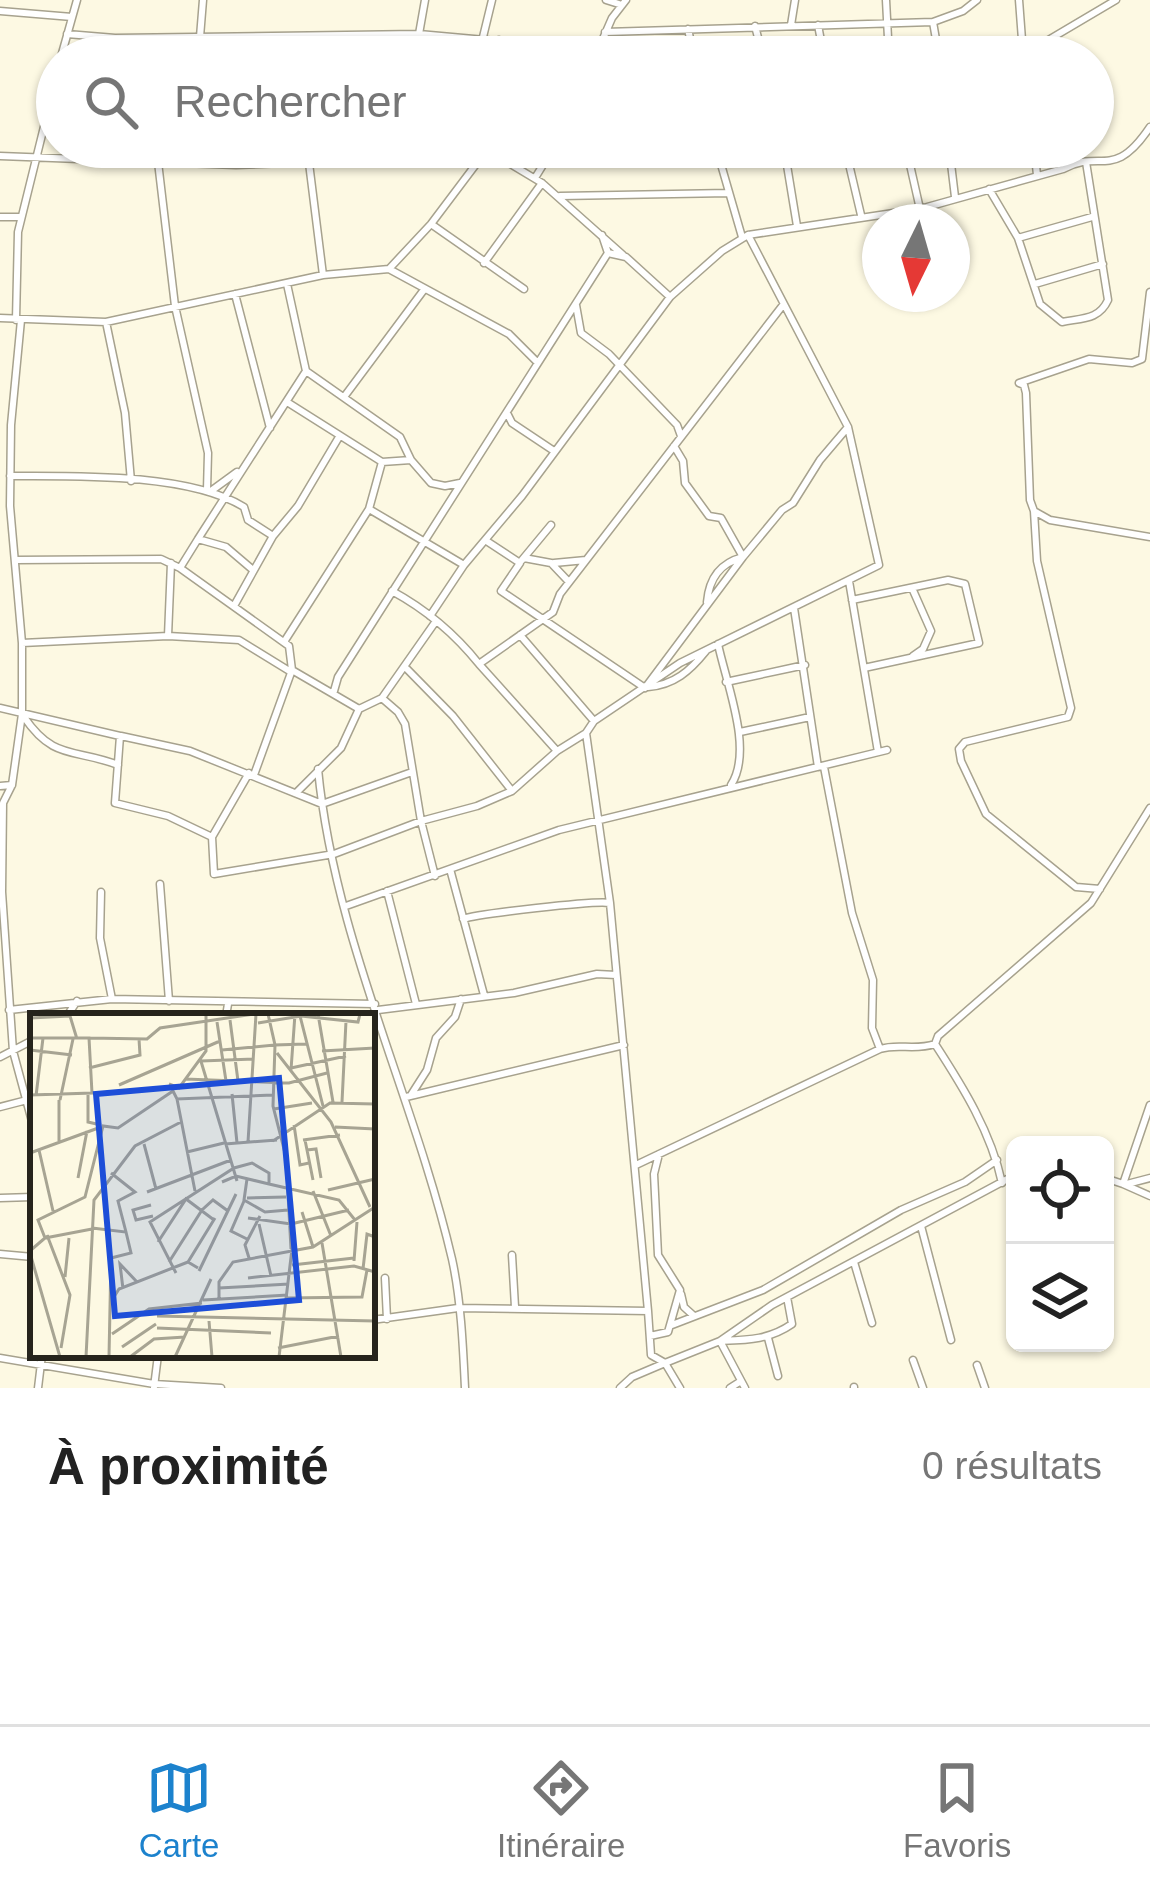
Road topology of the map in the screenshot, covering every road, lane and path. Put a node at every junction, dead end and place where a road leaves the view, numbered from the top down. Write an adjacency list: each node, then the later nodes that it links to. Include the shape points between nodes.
1 (77, 0): 13 (street)
2 (203, 0): 24 (street)
3 (425, 0): 22 (street)
4 (492, 0): 27 (street)
5 (606, 0): 11 (street)
6 (796, 0): 15 (street)
7 (886, 0): 17 (street)
8 (977, 0): 14 (street)
9 (1019, 0): 34 (street)
10 (1116, 0): 35 (street)
11 (624, 2): 20 (street)
12 (0, 11): 13 (street)
13 (72, 17): 21 (street)
14 (933, 22): 17 (street); 33 (street)
15 (791, 25): 16 (street); 18 (street)
16 (818, 25): 17 (street); 31 (street)
17 (885, 25): 32 (street)
18 (755, 26): 19 (street); 30 (street)
19 (688, 29): 20 (street); 29 (street)
20 (605, 32): 28 (street)
21 (68, 34): 23 (street)
22 (419, 34): 25 (street); 26 (street)
23 (96, 36)
24 (200, 36)
25 (307, 36)
26 (444, 36)
27 (483, 36)
28 (603, 36)
29 (690, 36)
30 (758, 36)
31 (820, 36)
32 (886, 36)
33 (935, 36)
34 (1022, 36)
35 (1056, 36)
36 (1150, 128): 40 (street)
37 (0, 156): 38 (street)
38 (36, 158)
39 (36, 162): 63 (street)
40 (1114, 162)
41 (159, 168): 86 (street)
42 (307, 168): 76 (street)
43 (474, 168): 66 (street)
44 (520, 168): 55 (street)
45 (544, 168): 55 (street)
46 (722, 168): 57 (street)
47 (787, 168): 67 (street)
48 (850, 168): 62 (street)
49 (911, 168): 60 (street)
50 (951, 168): 59 (street)
51 (1036, 168): 54 (street)
52 (1057, 168): 54 (street)
53 (1086, 168): 64 (street)
54 (1037, 175): 56 (street)
55 (539, 180): 58 (street); 73 (street)
56 (989, 189): 59 (street); 70 (street)
57 (729, 193): 58 (street); 69 (street)
58 (556, 196): 68 (street)
59 (955, 199): 61 (street)
60 (919, 204)
61 (938, 204)
62 (861, 215): 67 (street)
63 (22, 217): 65 (street); 88 (street)
64 (1092, 217): 70 (street); 74 (street)
65 (0, 218)
66 (431, 224): 73 (street); 75 (street)
67 (797, 226): 69 (street)
68 (602, 235): 71 (street); 72 (street)
69 (745, 236): 83 (street); 85 (street)
70 (1018, 238): 78 (street)
71 (608, 253): 72 (street); 84 (street)
72 (626, 257): 83 (street)
73 (484, 263): 79 (street)
74 (1103, 264): 78 (street); 78 (street, via 1108,299 1094,316 1062,322 1040,304)
75 (389, 269): 76 (street); 80 (street)
76 (322, 275): 77 (street)
77 (287, 284): 82 (street); 93 (street)
78 (1035, 284)
79 (524, 290)
80 (423, 291): 91 (street, via 509,334); 94 (street)
81 (1150, 292): 90 (street)
82 (235, 294): 86 (street); 100 (street)
83 (670, 296): 92 (street)
84 (576, 302): 91 (street); 92 (street, via 581,333)
85 (783, 304): 99 (street); 102 (street)
86 (175, 306): 89 (street); 112 (street, via 201,412)
87 (0, 318): 88 (street)
88 (18, 320): 89 (street); 109 (street)
89 (106, 322): 110 (street)
90 (1146, 361): 115 (street, via 1089,359 1018,383 1026,393)
91 (537, 362): 96 (street)
92 (617, 364): 102 (street); 104 (street)
93 (306, 371): 94 (street); 95 (street)
94 (344, 397): 105 (street, via 400,437)
95 (287, 402): 100 (street); 101 (street)
96 (506, 411): 97 (street); 98 (street)
97 (499, 423): 98 (street); 111 (street)
98 (512, 423): 104 (street)
99 (848, 427): 122 (street); 131 (street, via 879,565)
100 (270, 428): 107 (street)
101 (340, 436): 106 (street); 117 (street)
102 (681, 436): 103 (street)
103 (674, 446): 122 (street, via 685,483 710,516 721,518); 125 (street)
104 (554, 452): 121 (street)
105 (411, 460): 106 (street); 111 (street, via 431,483)
106 (382, 462): 114 (street)
107 (245, 464): 112 (street); 113 (street)
108 (0, 472): 109 (street)
109 (10, 474): 110 (street); 123 (street)
110 (131, 481): 112 (street)
111 (462, 482): 120 (street)
112 (209, 490): 113 (street)
113 (224, 495): 117 (street); 119 (street)
114 (369, 509): 120 (street); 142 (street)
115 (1034, 511): 118 (street); 187 (street, via 1037,561 1071,708 1068,717 959,749 986,814 1076,887)
116 (550, 525): 124 (street)
117 (273, 536): 130 (street)
118 (1150, 537)
119 (198, 539): 129 (street); 130 (street, via 226,547)
120 (425, 541): 128 (street); 134 (street)
121 (484, 541): 124 (street); 128 (street)
122 (743, 557): 145 (street, via 712,578 706,605)
123 (16, 560): 126 (street); 143 (street)
124 (522, 560): 127 (street); 138 (street, via 501,591)
125 (586, 560): 127 (street); 132 (street)
126 (171, 563): 129 (street); 141 (street)
127 (551, 563): 132 (street)
128 (464, 565): 139 (street)
129 (180, 568): 136 (street)
130 (253, 570): 136 (street)
131 (849, 581): 135 (street); 137 (street)
132 (569, 582): 138 (street)
133 (912, 588): 135 (street); 147 (street, via 931,631); 147 (street, via 965,584 979,643)
134 (392, 591): 139 (street); 156 (street)
135 (852, 600): 152 (street)
136 (234, 606): 142 (street)
137 (794, 608): 144 (street); 150 (street)
138 (543, 618): 140 (street); 155 (street)
139 (433, 619): 149 (street); 151 (street)
140 (520, 635): 149 (street); 162 (street)
141 (168, 636): 143 (street); 153 (street, via 238,640)
142 (284, 642): 153 (street)
143 (22, 643): 160 (street)
144 (718, 644): 146 (street); 154 (street)
145 (673, 648): 148 (street); 155 (street)
146 (707, 650): 148 (street); 155 (street, via 690,672)
147 (909, 659): 152 (street)
148 (680, 663): 155 (street)
149 (479, 664): 166 (street)
150 (805, 665): 154 (street); 161 (street)
151 (405, 668): 157 (street); 175 (street)
152 (864, 668): 168 (street, via 882,751)
153 (291, 671): 156 (street); 171 (street)
154 (726, 682): 163 (street)
155 (645, 688): 162 (street)
156 (334, 691): 159 (street)
157 (382, 698): 159 (street); 170 (street, via 405,724)
158 (0, 708): 160 (street)
159 (359, 709): 169 (street, via 341,748)
160 (22, 714): 165 (street); 167 (street, via 52,749); 172 (street)
161 (810, 717): 163 (street); 168 (street)
162 (594, 721): 164 (street)
163 (740, 732): 173 (street, via 741,762)
164 (586, 733): 166 (street); 181 (street)
165 (120, 736): 167 (street); 171 (street)
166 (557, 751): 175 (street)
167 (118, 765): 182 (street, via 115,803)
168 (821, 766): 173 (street); 212 (street, via 873,980)
169 (319, 769): 176 (street); 178 (street)
170 (412, 772): 178 (street); 180 (street)
171 (252, 774): 176 (street); 182 (street)
172 (12, 785): 174 (street); 177 (street)
173 (730, 788): 181 (street)
174 (0, 789): 177 (street)
175 (512, 791): 180 (street)
176 (296, 793): 178 (street)
177 (3, 803): 189 (street)
178 (322, 804): 183 (street)
179 (1150, 808): 187 (street)
180 (421, 821): 183 (street); 185 (street)
181 (600, 821): 184 (street); 191 (street)
182 (212, 837): 183 (street, via 214,874)
183 (334, 854): 192 (street)
184 (450, 869): 185 (street); 193 (street)
185 (435, 876): 188 (street)
186 (160, 884): 200 (street)
187 (1100, 889): 210 (street)
188 (387, 890): 192 (street); 203 (street)
189 (1, 892): 194 (street)
190 (101, 892): 197 (street)
191 (610, 903): 193 (street); 195 (street)
192 (346, 906): 204 (street)
193 (463, 919): 196 (street)
194 (2, 947): 205 (street)
195 (616, 975): 196 (street); 211 (street)
196 (484, 995): 198 (street)
197 (112, 1000): 199 (street); 200 (street)
198 (461, 1000): 203 (street); 215 (street)
199 (76, 1001): 205 (street); 206 (street)
200 (169, 1001): 201 (street)
201 (228, 1004): 202 (street); 207 (street)
202 (300, 1004): 204 (street); 208 (street)
203 (416, 1004): 204 (street)
204 (376, 1007): 215 (street)
205 (8, 1010): 213 (street)
206 (70, 1013)
207 (226, 1013)
208 (300, 1013)
209 (30, 1042): 213 (street)
210 (935, 1043): 212 (street); 221 (street)
211 (624, 1045): 215 (street); 222 (street)
212 (880, 1049): 220 (street)
213 (13, 1051): 214 (street); 216 (street)
214 (0, 1057)
215 (408, 1096): 240 (street)
216 (27, 1100): 218 (street); 219 (street)
217 (1150, 1105): 227 (street)
218 (0, 1107)
219 (30, 1112)
220 (662, 1151): 222 (street); 237 (street, via 654,1174 658,1255)
221 (997, 1160): 226 (street); 242 (street, via 764,1290)
222 (636, 1165): 241 (street)
223 (1150, 1178): 227 (street)
224 (1006, 1181): 226 (street)
225 (1114, 1181): 227 (street)
226 (1002, 1183): 231 (street)
227 (1124, 1184): 228 (street)
228 (1150, 1196)
229 (30, 1197): 230 (street)
230 (0, 1198)
231 (921, 1226): 235 (street); 249 (street)
232 (0, 1254): 234 (street)
233 (512, 1255): 239 (street)
234 (30, 1257)
235 (854, 1262): 238 (street); 245 (street)
236 (385, 1278): 243 (street)
237 (680, 1291): 242 (street); 246 (street)
238 (787, 1297): 248 (street, via 792,1324); 250 (street)
239 (515, 1307): 240 (street); 241 (street)
240 (458, 1308): 243 (street); 262 (street)
241 (648, 1311): 247 (street)
242 (694, 1316): 246 (street)
243 (387, 1319): 244 (street)
244 (375, 1320)
245 (872, 1323)
246 (672, 1325): 247 (street)
247 (650, 1336): 254 (street, via 651,1354)
248 (768, 1338): 250 (street); 256 (street)
249 (951, 1340)
250 (720, 1341): 254 (street); 257 (street)
251 (0, 1358): 252 (street)
252 (41, 1359): 258 (street, via 50,1369); 260 (street)
253 (914, 1360): 265 (street)
254 (665, 1363): 259 (street); 263 (street)
255 (977, 1365): 266 (street)
256 (778, 1376)
257 (743, 1385): 264 (street)
258 (154, 1386): 261 (street)
259 (624, 1387)
260 (38, 1388)
261 (221, 1388)
262 (465, 1388)
263 (680, 1388)
264 (730, 1388)
265 (923, 1388)
266 (986, 1388)

